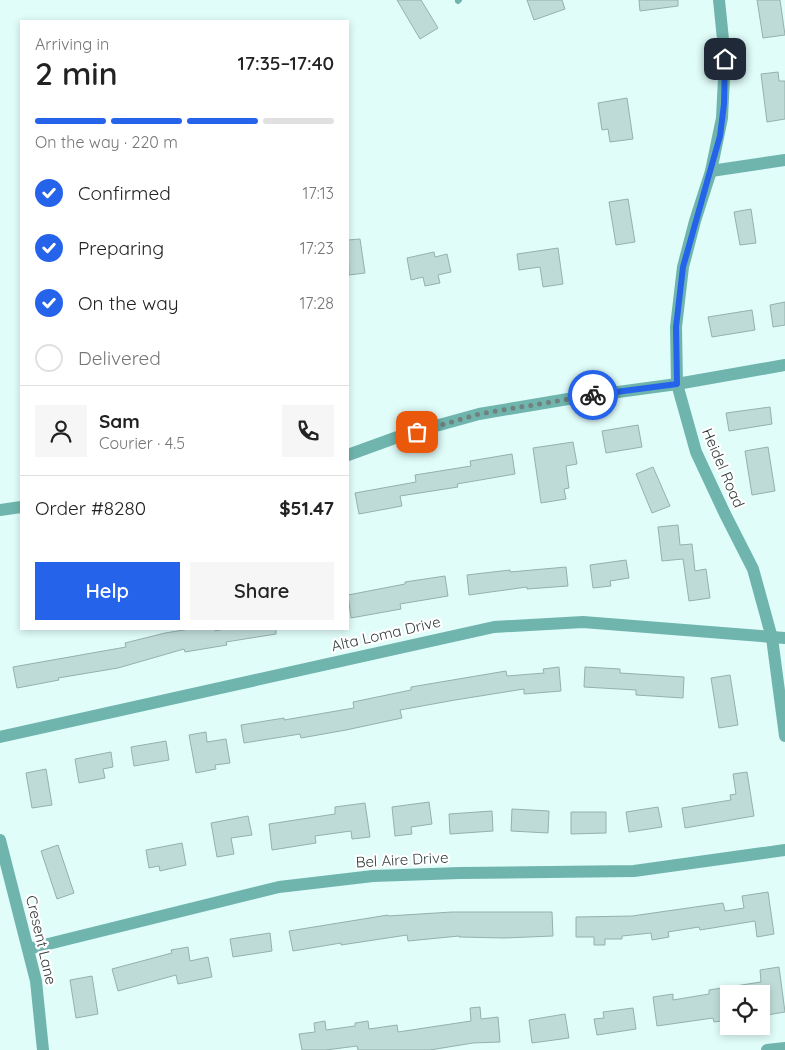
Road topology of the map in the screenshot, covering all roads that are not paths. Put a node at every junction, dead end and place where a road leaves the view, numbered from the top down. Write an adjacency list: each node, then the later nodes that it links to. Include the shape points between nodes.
1 (719, 0): 3 (street, Heidel Road, via 725,59 724,104)
2 (785, 160): 3 (street)
3 (711, 171): 5 (street, Heidel Road, via 683,267 676,327)
4 (785, 365): 5 (street)
5 (677, 384): 6 (street, via 479,414); 9 (street, Heidel Road, via 696,452 753,569)
6 (349, 455)
7 (20, 507): 8 (street)
8 (0, 510)
9 (779, 638): 10 (street, Alta Loma Drive, via 584,622 494,627); 11 (street, Heidel Road)
10 (0, 736)
11 (785, 736)
12 (0, 840): 14 (street, Cresent Lane)
13 (785, 850): 14 (street, Bel Aire Drive, via 634,870 373,876 279,887)
14 (28, 950): 16 (street, Cresent Lane, via 36,980)
15 (785, 1048): 17 (street)
16 (43, 1050)
17 (767, 1050)

